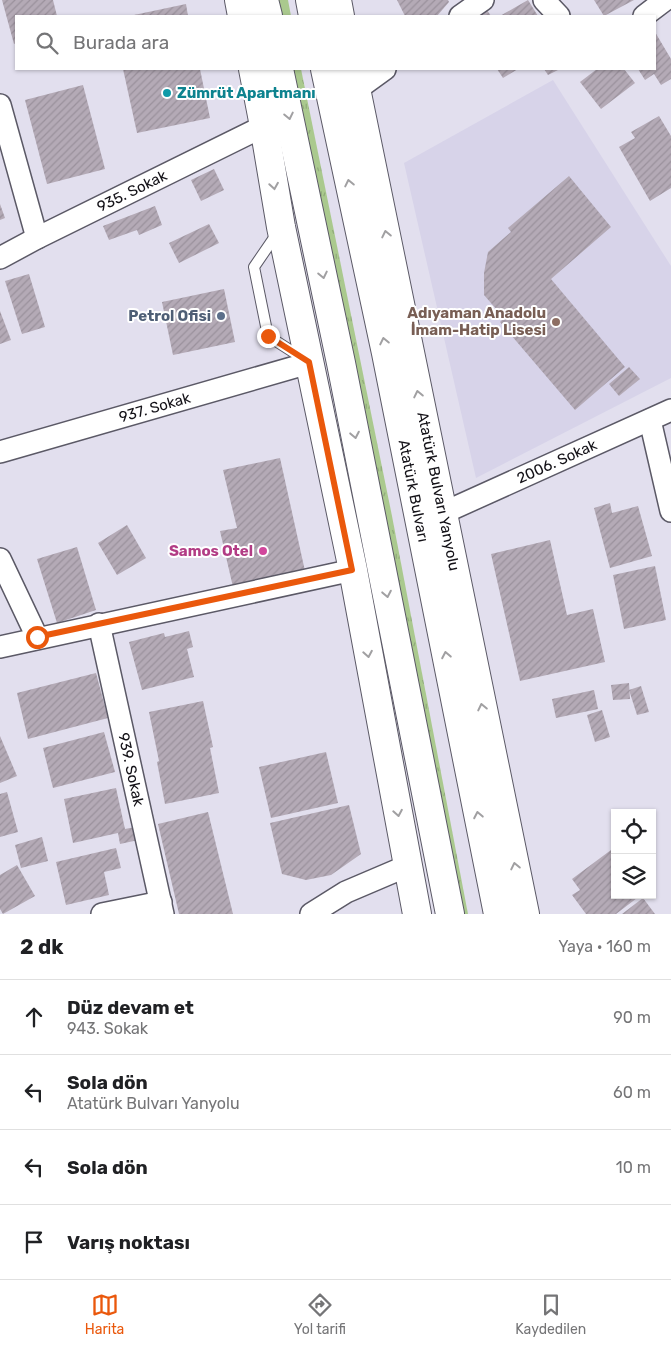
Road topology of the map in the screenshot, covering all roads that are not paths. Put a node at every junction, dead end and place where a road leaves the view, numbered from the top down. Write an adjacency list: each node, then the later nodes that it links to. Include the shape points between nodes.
1 (239, 0): 8 (main road)
2 (264, 0): 9 (main road)
3 (310, 0): 10 (main road)
4 (337, 0): 11 (main road)
5 (483, 0): 12 (street)
6 (544, 0): 13 (street)
7 (665, 0): 14 (street)
8 (242, 15)
9 (268, 15)
10 (313, 15)
11 (340, 15)
12 (461, 15)
13 (558, 15)
14 (645, 15)
15 (253, 70): 21 (main road)
16 (279, 70): 41 (main road, one-way to 41)
17 (325, 70): 42 (main road, Atatürk Bulvarı, one-way to 17, via 388,363)
18 (383, 70): 19 (street)
19 (354, 79): 30 (main road, Atatürk Bulvarı Yanyolu, one-way to 19)
20 (0, 105): 22 (street)
21 (264, 126): 22 (street, 935. Sokak); 24 (main road, one-way to 24)
22 (37, 238): 23 (street, 935. Sokak)
23 (0, 258)
24 (309, 362): 28 (street, 937. Sokak); 32 (main road)
25 (671, 410): 26 (street, 2006. Sokak)
26 (650, 420): 27 (street); 29 (street); 30 (street, 2006. Sokak)
27 (671, 444)
28 (0, 452)
29 (671, 511)
30 (443, 513): 43 (main road, Atatürk Bulvarı Yanyolu, one-way to 30)
31 (0, 559): 34 (street)
32 (352, 570): 33 (street); 36 (main road, one-way to 36)
33 (100, 624): 34 (street); 37 (street, 939. Sokak)
34 (37, 637): 35 (street)
35 (0, 647)
36 (407, 866): 39 (street, via 346,892); 40 (main road)
37 (162, 908): 38 (street)
38 (102, 914)
39 (311, 914)
40 (417, 914)
41 (450, 914)
42 (498, 914)
43 (525, 914)

